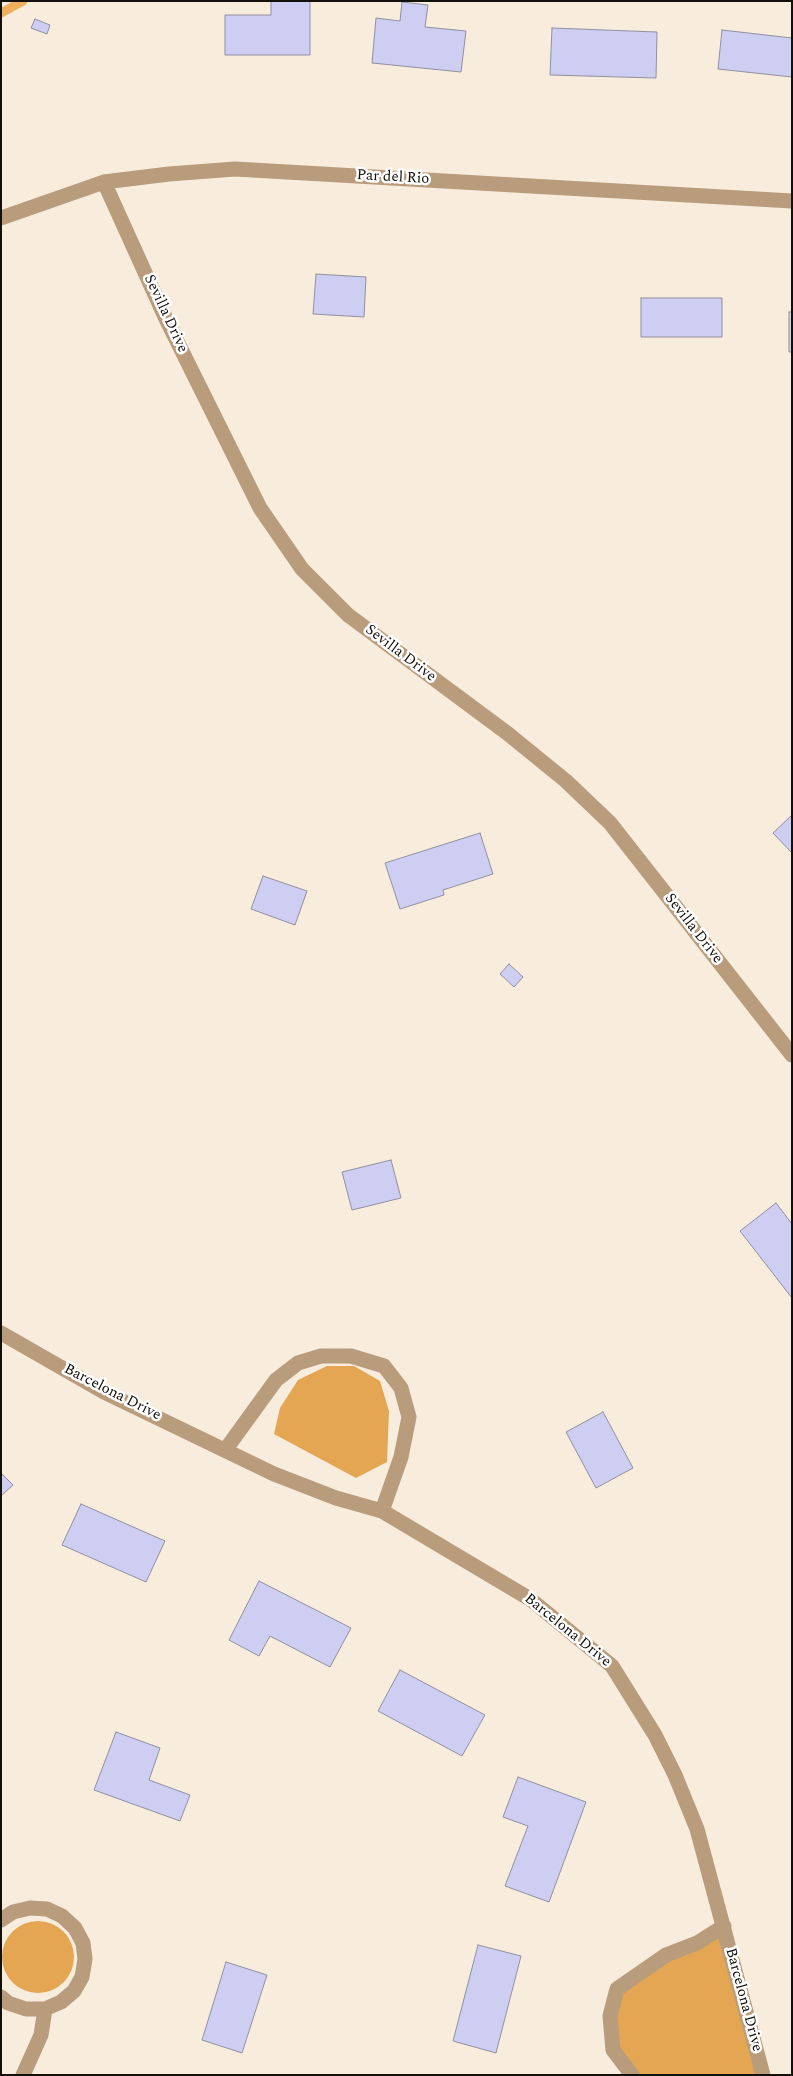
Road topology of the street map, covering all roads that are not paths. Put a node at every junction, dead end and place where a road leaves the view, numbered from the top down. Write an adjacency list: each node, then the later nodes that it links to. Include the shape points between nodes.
1 (104, 182): 2 (street, Par del Rio, via 235,169); 3 (street, Par del Rio); 4 (street, Sevilla Drive, via 166,319 260,508 302,569 348,615 507,733 566,781 610,823)
2 (792, 201)
3 (1, 218)
4 (792, 1055)
5 (1, 1333): 6 (street, Barcelona Drive, via 104,1392)
6 (226, 1449): 7 (street, Barcelona Drive, via 274,1474 336,1498); 7 (street, via 276,1380 298,1363 321,1356 351,1356 384,1366 401,1388 409,1417 401,1457)
7 (382, 1510): 9 (street, Barcelona Drive, via 530,1599 612,1666 675,1774 697,1829)
8 (1, 1920): 11 (street, via 13,1912 47,1909 62,1916 75,1928 83,1943 82,1976 74,1991)
9 (724, 1926): 13 (street, Barcelona Drive, via 697,1943 666,1955 617,1989 610,2016 613,2050); 14 (street, Barcelona Drive)
10 (1, 1997): 11 (street, via 26,2009)
11 (45, 2009): 12 (street, via 41,2036)
12 (23, 2075)
13 (632, 2075)
14 (762, 2075)

